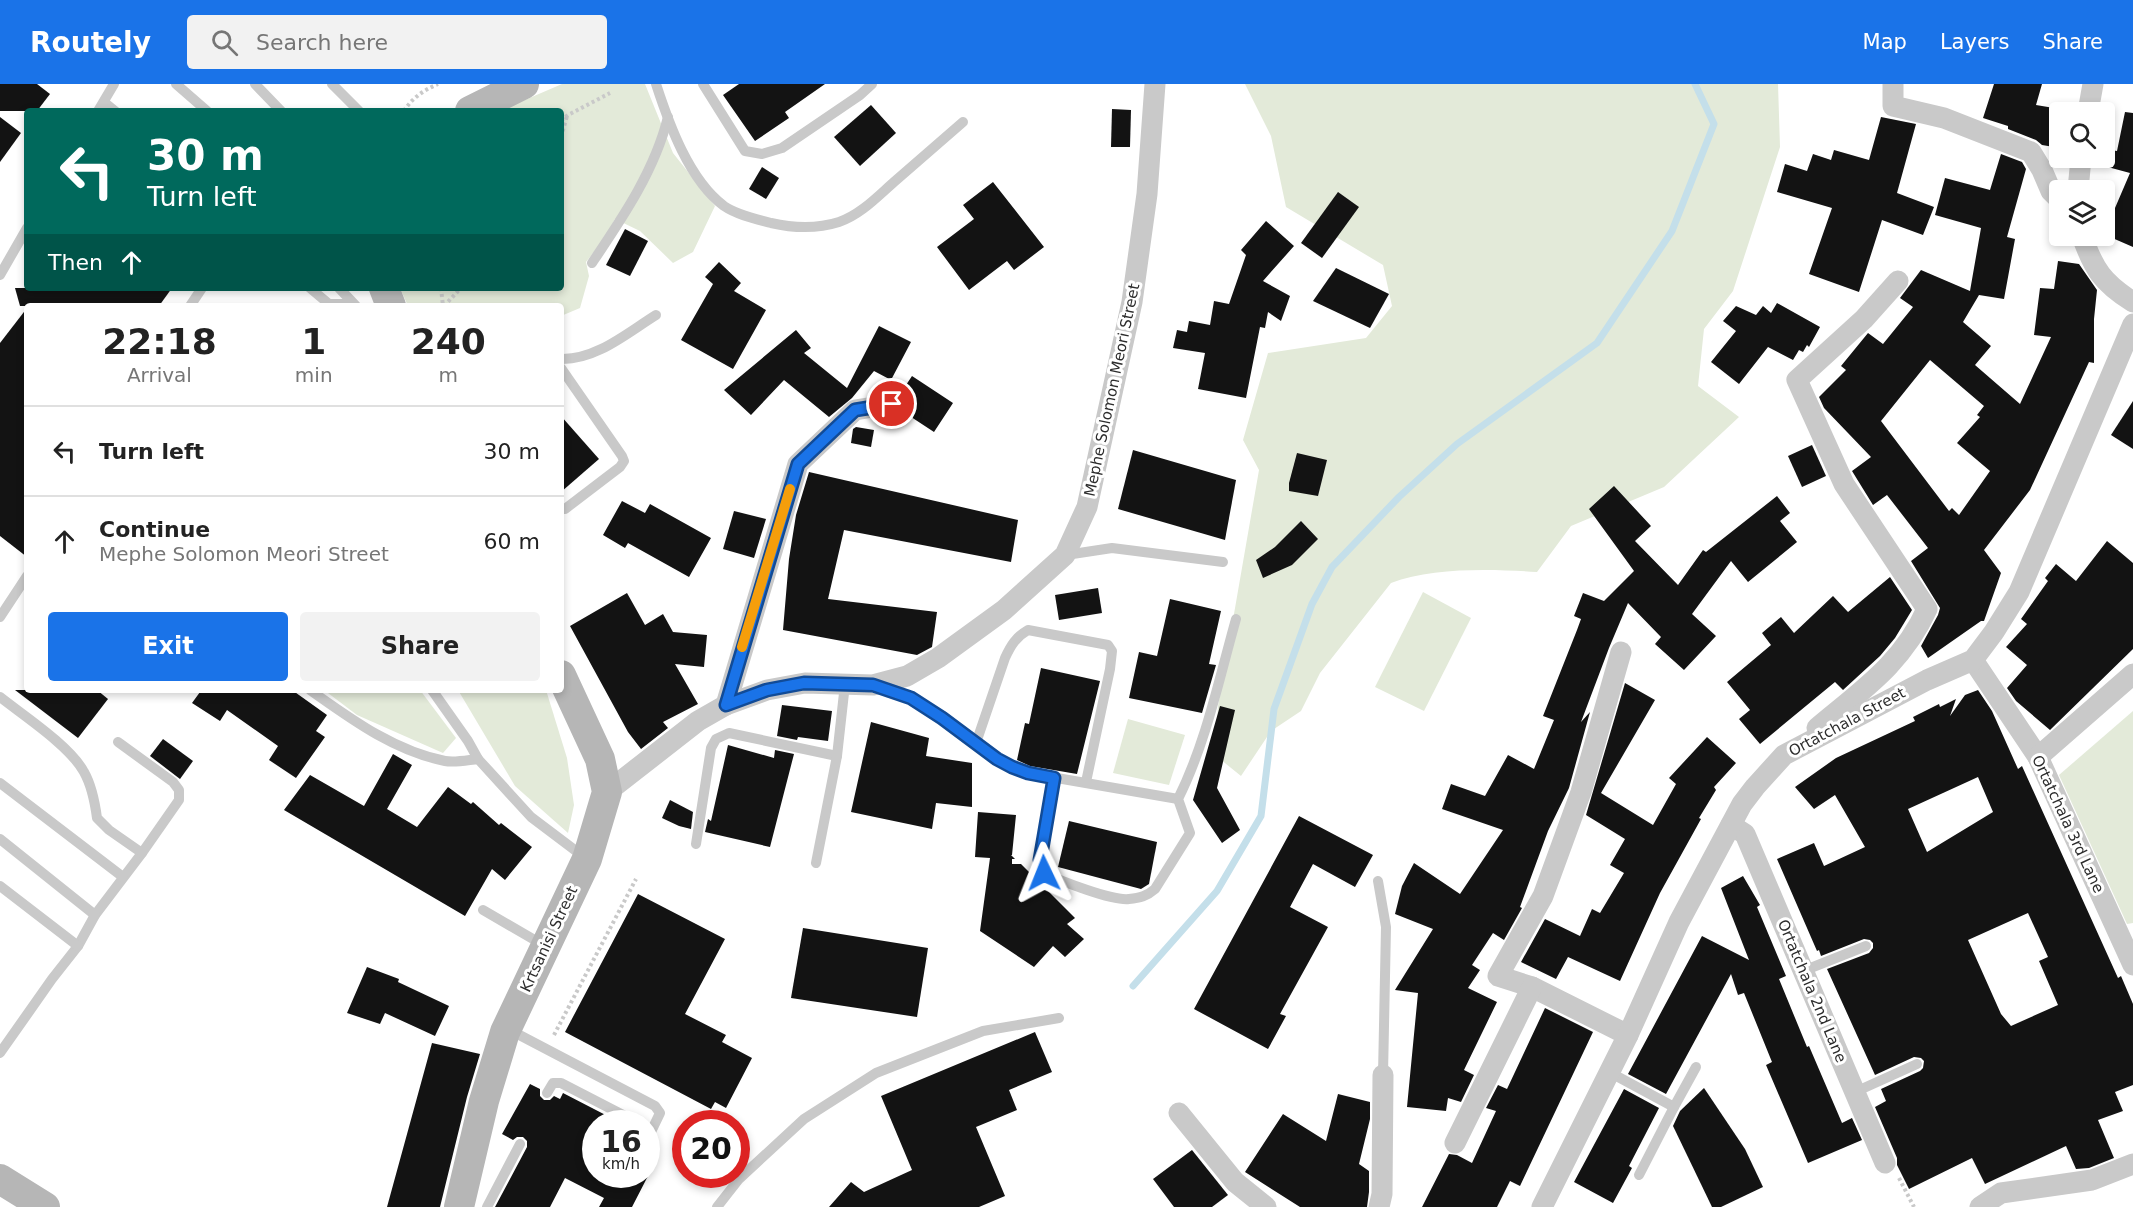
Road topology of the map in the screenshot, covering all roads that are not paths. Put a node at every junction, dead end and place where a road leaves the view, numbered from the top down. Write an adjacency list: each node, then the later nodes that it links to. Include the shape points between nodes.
1 (114, 84): 13 (lane)
2 (176, 84): 14 (lane)
3 (255, 84): 15 (lane)
4 (332, 84): 16 (lane)
5 (524, 84): 17 (street)
6 (656, 84): 18 (lane)
7 (703, 84): 8 (lane, via 745,151 762,154 782,148)
8 (872, 84)
9 (1155, 84): 37 (street, Mephe Solomon Meori Street, via 1147,194 1132,302 1087,507)
10 (1893, 84): 20 (street, via 1893,106 1944,118 2031,152)
11 (2093, 84): 12 (street)
12 (2090, 102)
13 (101, 106)
14 (204, 108)
15 (278, 108)
16 (356, 108)
17 (476, 108)
18 (668, 117): 19 (lane, via 691,167 725,207 752,219 792,227 839,222 863,209); 23 (lane, via 648,171)
19 (963, 122)
20 (2049, 186)
21 (24, 233): 24 (lane)
22 (2087, 246): 28 (street, via 2102,278)
23 (592, 263)
24 (0, 275)
25 (1898, 281): 54 (street, via 1864,319 1797,380 1844,484 1927,609 1916,632 1888,668)
26 (314, 291): 29 (lane)
27 (342, 291): 30 (lane)
28 (2133, 302)
29 (328, 303)
30 (353, 303)
31 (656, 315): 33 (lane, via 594,353)
32 (2133, 324): 43 (street, Ortatchala Street, via 2019,592)
33 (564, 359)
34 (564, 372): 36 (lane, via 624,461)
35 (892, 404): 51 (street, via 855,410 798,464)
36 (565, 508)
37 (1065, 555): 38 (lane, via 1112,548); 47 (street, Mephe Solomon Meori Street, via 1004,610 938,658 907,676)
38 (1223, 562)
39 (24, 581): 40 (lane)
40 (0, 617)
41 (1236, 619): 62 (lane, via 1210,713)
42 (1621, 652): 79 (street, via 1581,792 1542,896 1498,976)
43 (1972, 660): 54 (street, Ortatchala Street); 56 (street, Ortatchala 3rd Lane)
44 (2133, 674): 56 (street)
45 (564, 681): 61 (street, Krtsanisi Street, via 600,759)
46 (845, 684): 47 (street, Mephe Solomon Meori Street); 51 (street, Mephe Solomon Meori Street, via 804,683 767,690); 55 (lane)
47 (873, 685): 53 (lane, via 911,698)
48 (314, 693): 57 (lane, via 385,740 447,762)
49 (434, 693): 57 (lane)
50 (0, 697): 66 (lane, via 65,749 84,772 97,818)
51 (726, 705): 61 (street, Mephe Solomon Meori Street, via 698,721)
52 (118, 742): 66 (lane, via 178,790 179,800)
53 (976, 743): 58 (lane, via 1012,767); 59 (lane, via 1010,645 1018,636 1034,630 1108,645 1112,651 1110,669)
54 (1784, 755): 63 (street, Ortatchala Street, via 1742,804)
55 (837, 756): 65 (lane, via 729,732 716,739 711,748); 68 (lane)
56 (2038, 757): 77 (street, Ortatchala 3rd Lane)
57 (478, 759): 67 (lane, via 531,817)
58 (1054, 778): 59 (lane); 62 (lane, via 1040,860 1044,873 1127,900 1147,896 1155,889 1190,833)
59 (1086, 782): 62 (lane)
60 (0, 783): 69 (lane)
61 (607, 792): 67 (street, Krtsanisi Street)
62 (1178, 799)
63 (1731, 825): 78 (street, Ortatchala 2nd Lane, via 1745,834); 82 (street, Ortatchala Street, via 1679,922)
64 (0, 839): 73 (lane)
65 (696, 844)
66 (142, 853): 69 (lane)
67 (587, 859): 76 (street, Krtsanisi Street)
68 (816, 863)
69 (123, 877): 73 (lane)
70 (1378, 881): 87 (lane, via 1386,927)
71 (0, 886): 75 (lane)
72 (483, 910): 76 (lane)
73 (95, 915): 75 (lane)
74 (1866, 945): 78 (lane)
75 (78, 946): 83 (lane)
76 (545, 946): 81 (street, Krtsanisi Street)
77 (2133, 965)
78 (1803, 971): 88 (street, Ortatchala 2nd Lane)
79 (1532, 987): 82 (street); 94 (street)
80 (1059, 1018): 103 (lane, via 983,1031 876,1073 804,1119 739,1179)
81 (507, 1028): 92 (lane); 101 (street, Krtsanisi Street, via 484,1101)
82 (1628, 1035): 86 (street, Ortatchala Street)
83 (0, 1053)
84 (1917, 1064): 88 (lane)
85 (1696, 1067): 90 (lane)
86 (1609, 1072): 90 (lane); 106 (street, Ortatchala Street)
87 (1383, 1075): 105 (street, via 1382,1194)
88 (1855, 1092): 96 (street, Ortatchala 2nd Lane)
89 (547, 1093): 91 (lane, via 557,1082)
90 (1674, 1107): 98 (lane)
91 (613, 1110)
92 (658, 1110)
93 (1179, 1113): 104 (street, via 1235,1182)
94 (1455, 1143)
95 (520, 1144): 102 (lane)
96 (1885, 1162)
97 (2133, 1164): 107 (street, via 2092,1180 2001,1193)
98 (1639, 1176)
99 (0, 1179): 100 (street)
100 (45, 1207)
101 (459, 1207)
102 (487, 1207)
103 (717, 1207)
104 (1266, 1207)
105 (1378, 1207)
106 (1542, 1207)
107 (1980, 1207)

